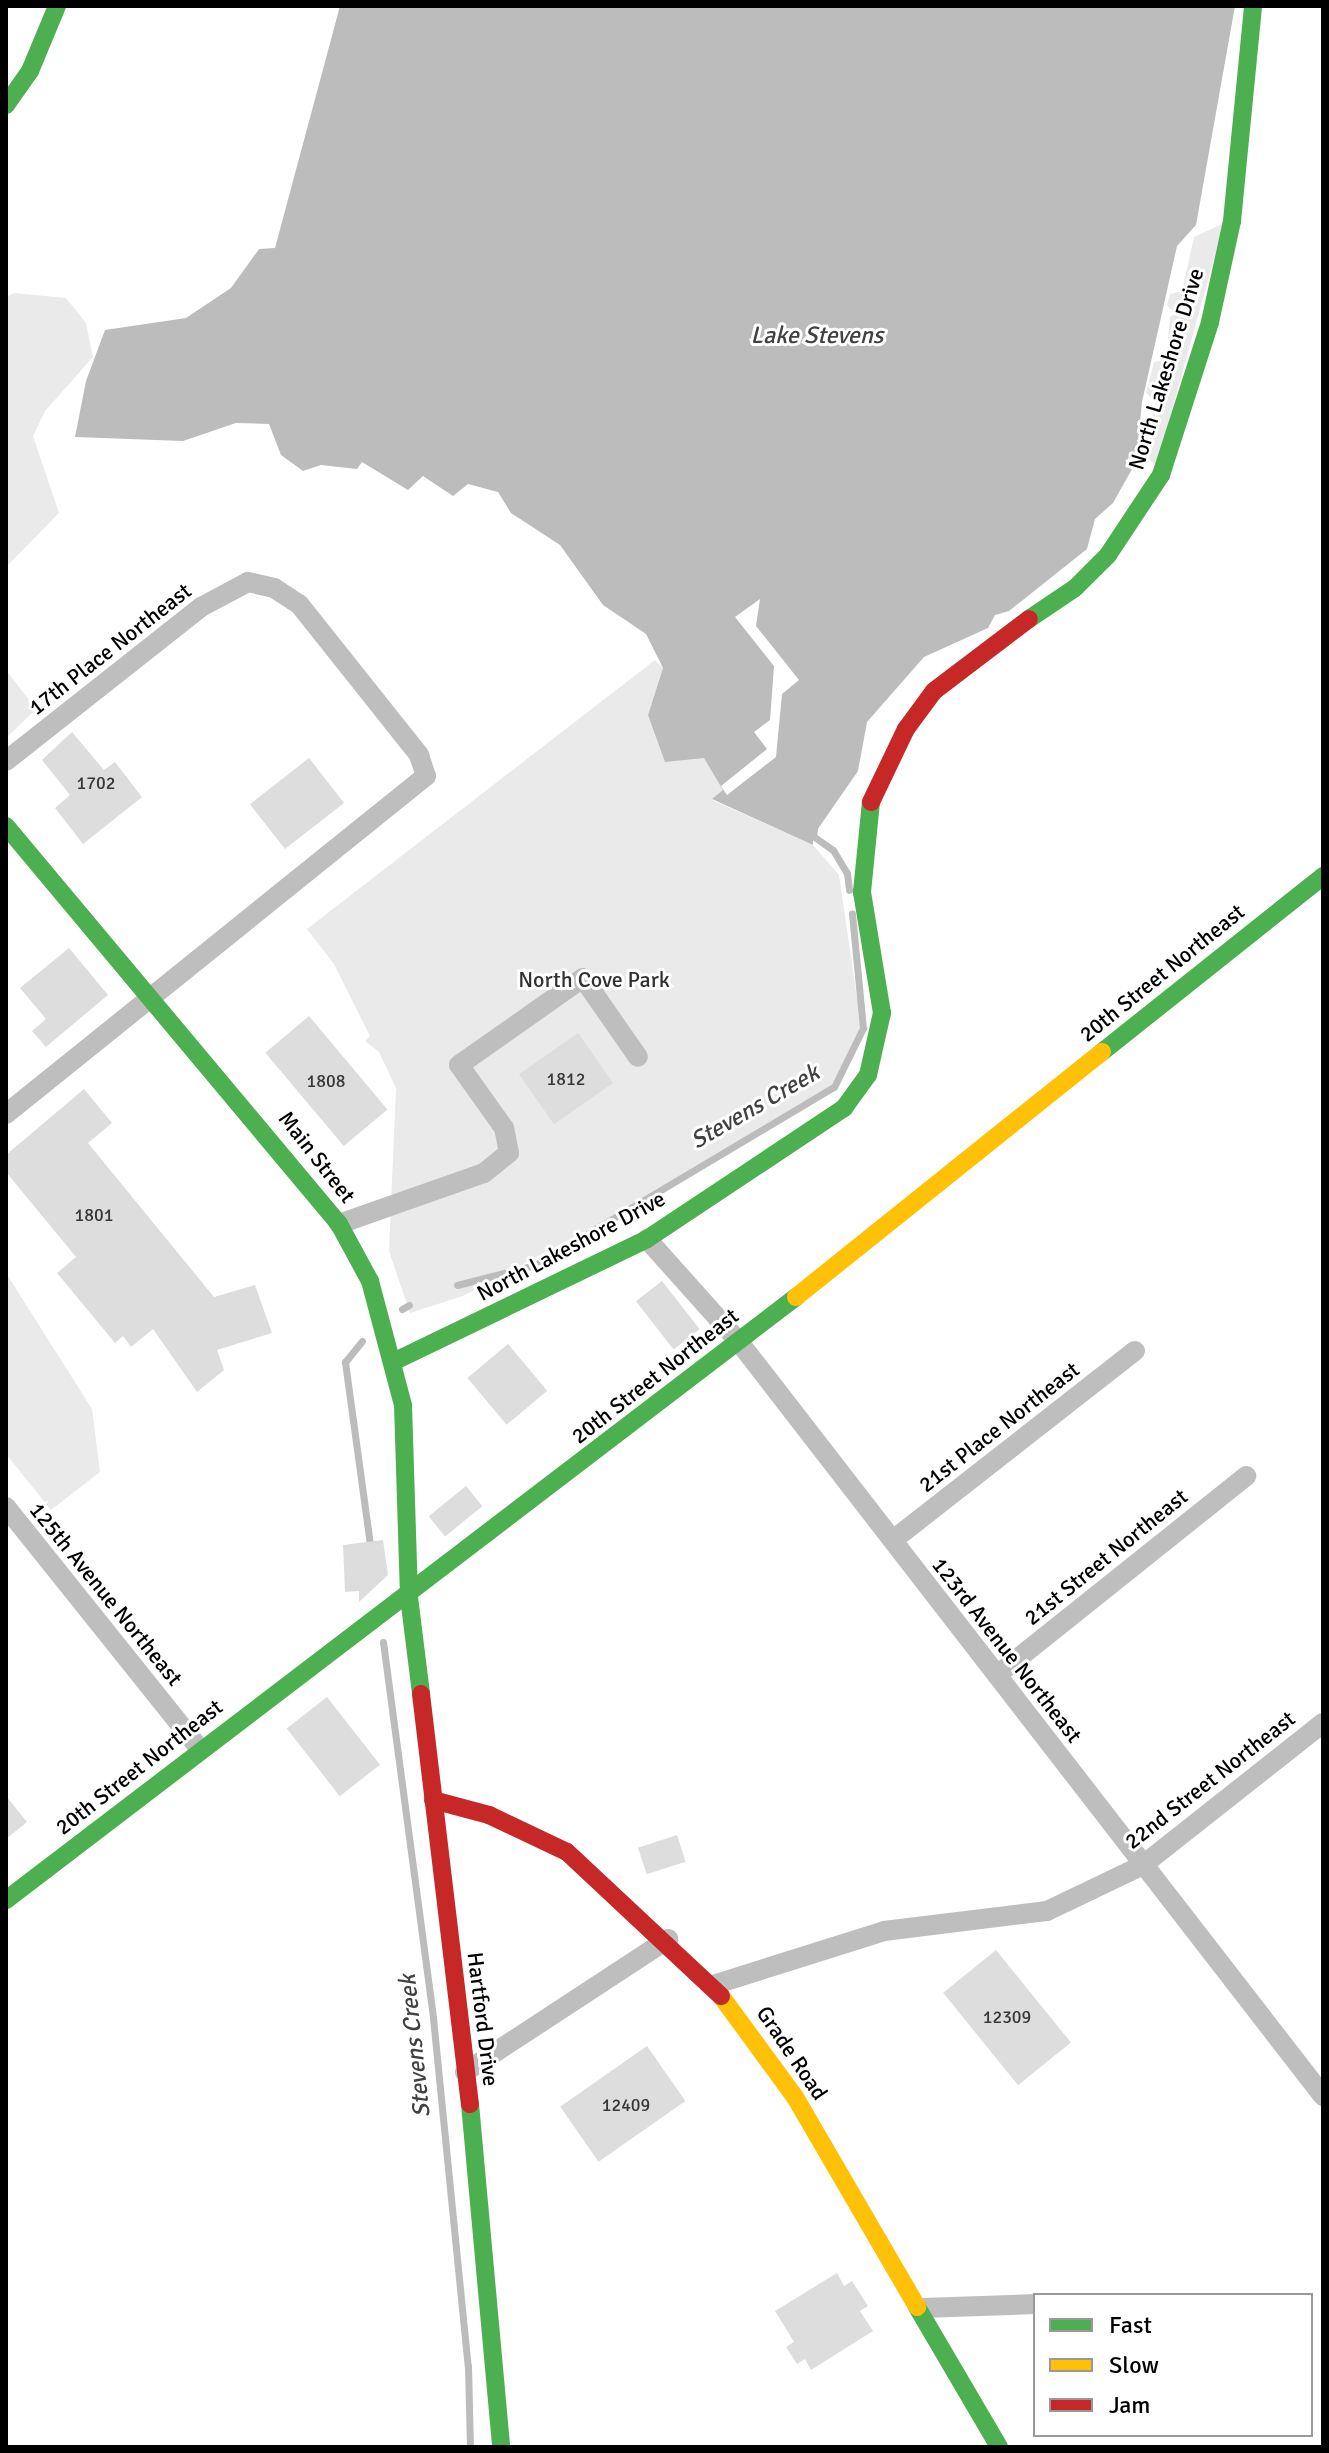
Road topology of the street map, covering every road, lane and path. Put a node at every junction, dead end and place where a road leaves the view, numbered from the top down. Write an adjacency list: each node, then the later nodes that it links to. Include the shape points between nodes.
1 (57, 6): 3 (main road, via 30,71)
2 (1253, 6): 11 (main road, North Lakeshore Drive, via 1232,221 1210,322 1161,475 1108,555 1075,588 970,659 934,691 906,729 868,808 862,892 882,1013 868,1075 844,1108)
3 (6, 105)
4 (6, 761): 7 (street, 17th Place Northeast, via 201,607 248,582 274,588 299,604 419,755 426,776)
5 (6, 826): 7 (main road, Main Street)
6 (1323, 876): 12 (main road, 20th Street Northeast)
7 (154, 998): 9 (street); 10 (main road, Main Street)
8 (638, 1057): 10 (street, via 583,978 459,1065 504,1128 509,1153 484,1173)
9 (6, 1114)
10 (339, 1224): 14 (main road, Main Street, via 370,1281)
11 (647, 1239): 12 (street, 123rd Avenue Northeast); 14 (main road, North Lakeshore Drive)
12 (739, 1342): 17 (street, 123rd Avenue Northeast); 18 (main road, 20th Street Northeast)
13 (1135, 1351): 17 (street, 21st Place Northeast)
14 (395, 1361): 18 (main road, Main Street, via 403,1405)
15 (1246, 1476): 19 (street, 21st Street Northeast)
16 (6, 1507): 21 (street, 125th Avenue Northeast)
17 (893, 1540): 19 (street, 123rd Avenue Northeast)
18 (402, 1602): 21 (main road, 20th Street Northeast); 22 (main road, Hartford Drive)
19 (997, 1675): 23 (street, 123rd Avenue Northeast)
20 (1323, 1723): 23 (street, 22nd Street Northeast)
21 (199, 1748): 24 (main road, 20th Street Northeast)
22 (433, 1800): 25 (main road, Grade Road, via 489,1815 567,1852); 27 (main road, Hartford Drive)
23 (1143, 1865): 26 (street, 22nd Street Northeast, via 1047,1911 884,1931); 28 (street, 123rd Avenue Northeast)
24 (6, 1900)
25 (668, 1939): 26 (main road, Grade Road); 27 (street)
26 (713, 1985): 30 (main road, Grade Road, via 795,2097)
27 (465, 2072): 31 (main road, Hartford Drive, via 486,2236)
28 (1323, 2096)
29 (1033, 2304): 30 (street)
30 (922, 2308): 32 (main road, Grade Road)
31 (501, 2447)
32 (999, 2447)

